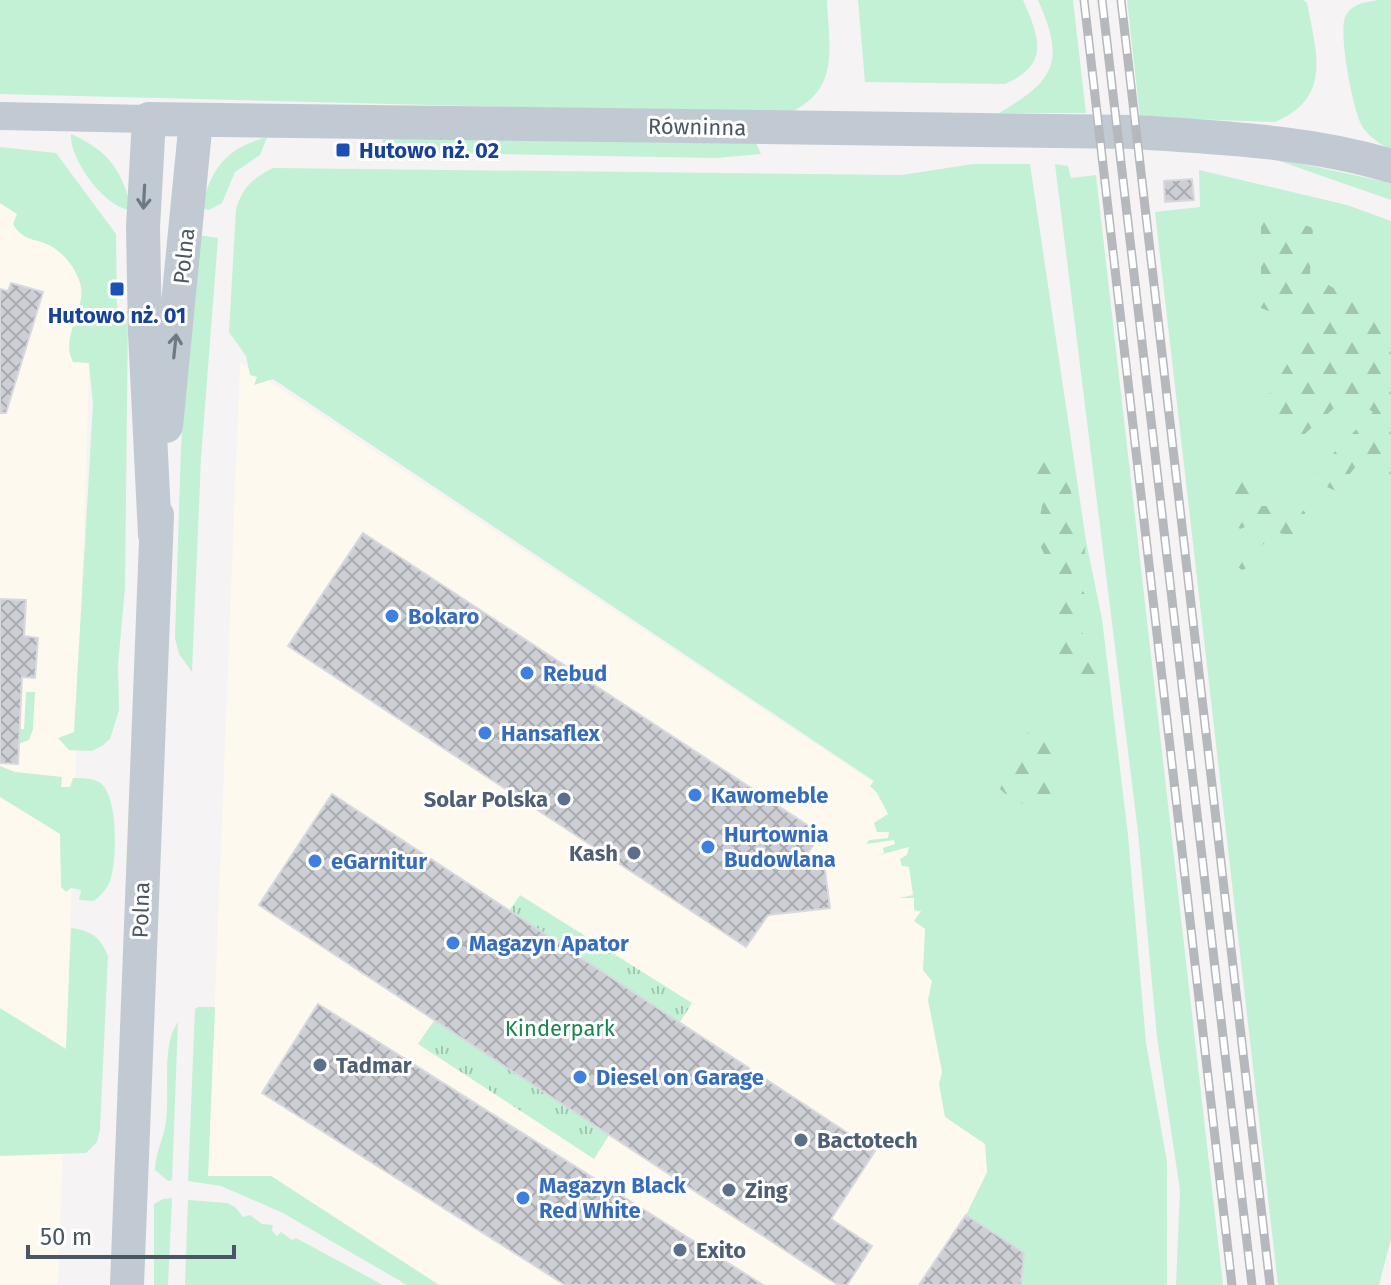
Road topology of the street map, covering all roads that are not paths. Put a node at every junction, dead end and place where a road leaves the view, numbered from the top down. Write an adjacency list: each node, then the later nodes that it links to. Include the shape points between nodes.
1 (0, 116): 2 (street, Równinna)
2 (149, 119): 3 (street, Równinna); 5 (street, Polna, one-way to 5, via 143,227)
3 (196, 120): 4 (street, Równinna, via 1136,132 1262,140); 5 (street, Polna, one-way to 3)
4 (1391, 166)
5 (155, 535): 6 (street, Polna)
6 (127, 1285)

